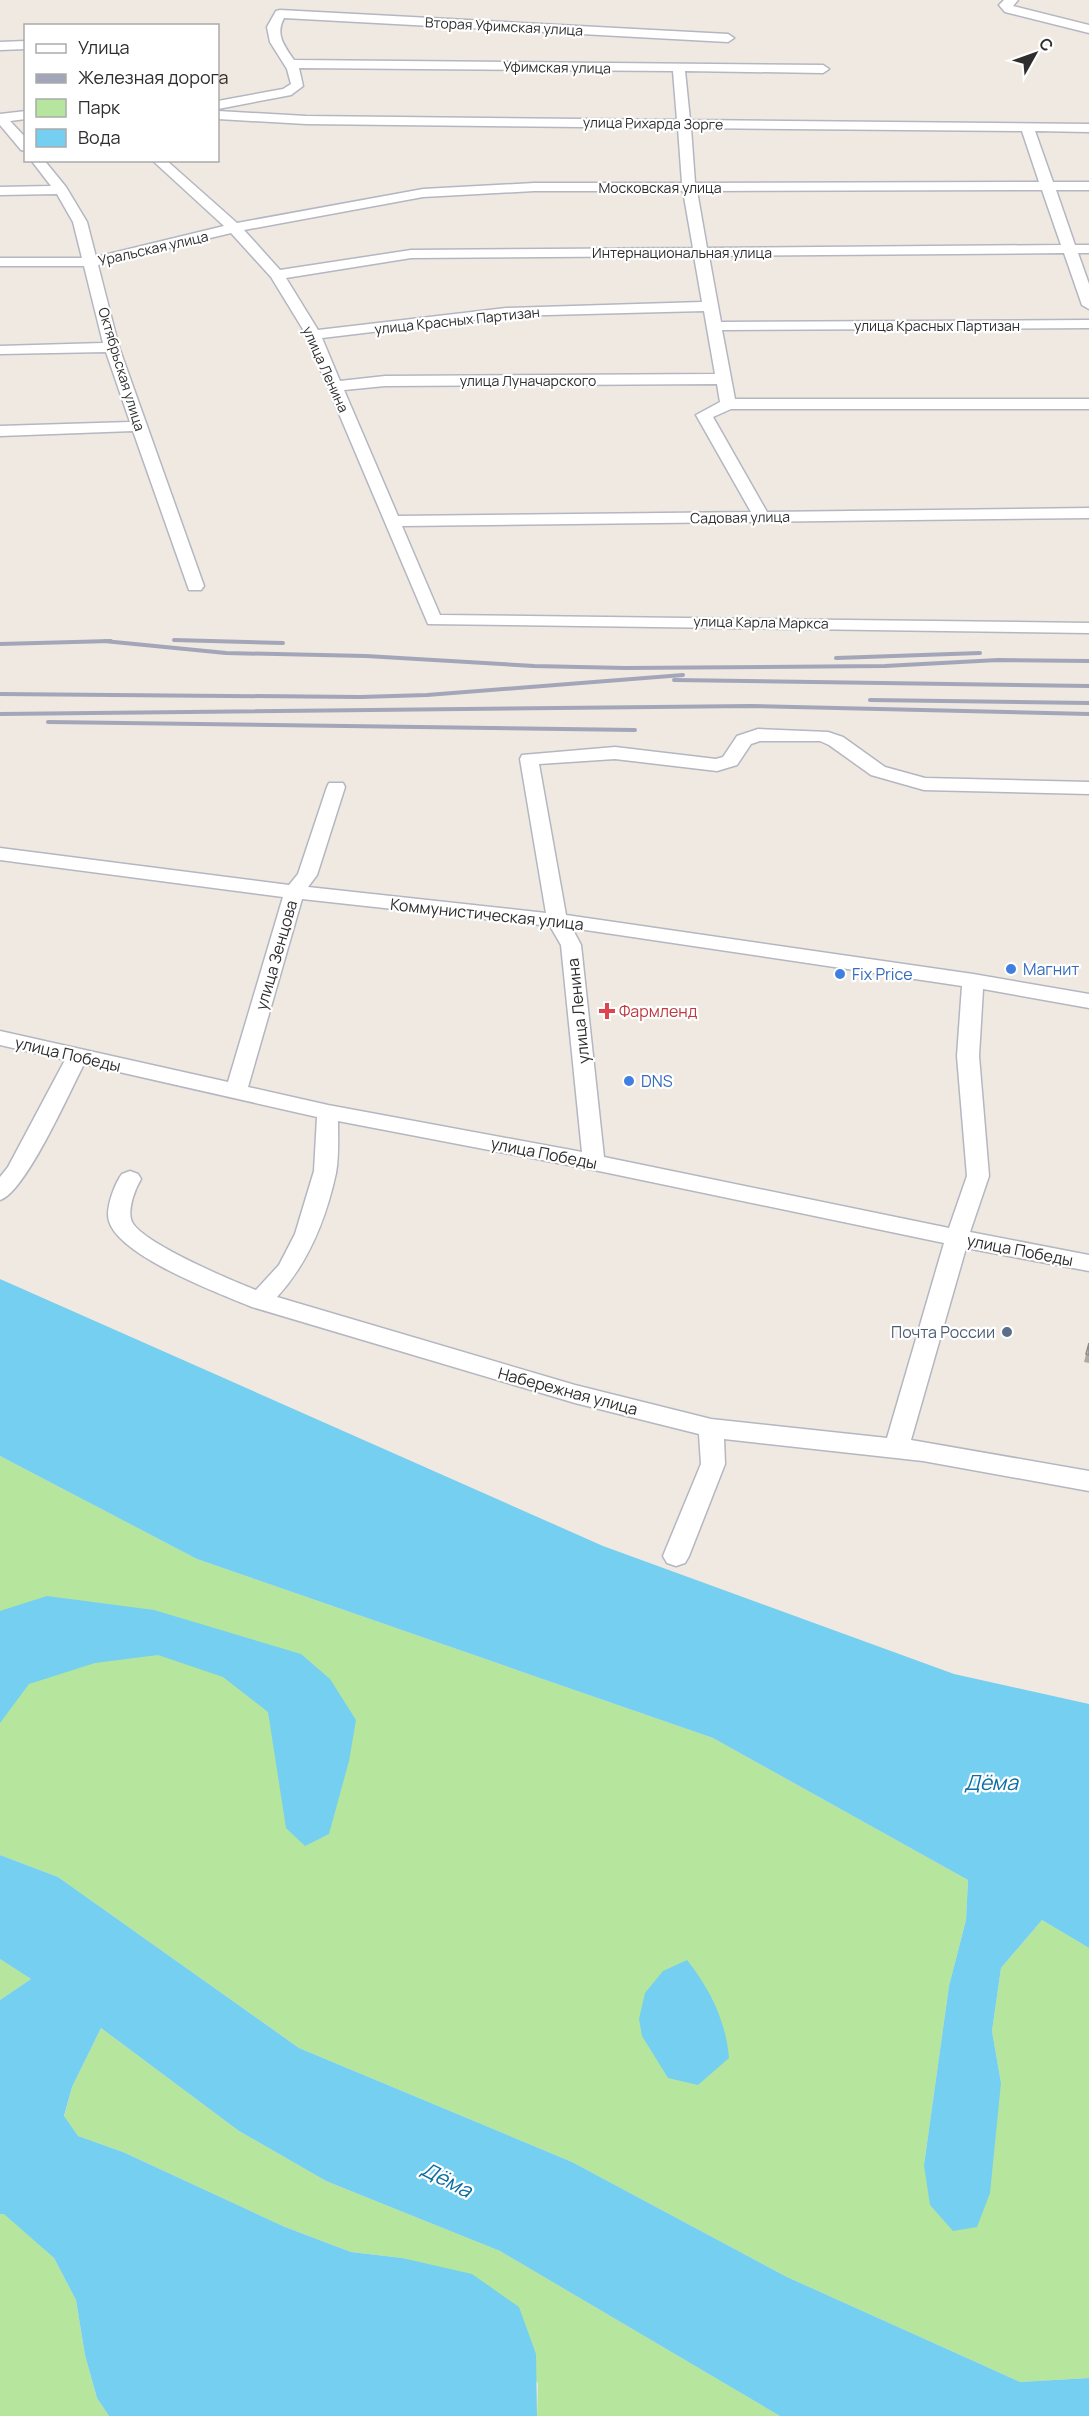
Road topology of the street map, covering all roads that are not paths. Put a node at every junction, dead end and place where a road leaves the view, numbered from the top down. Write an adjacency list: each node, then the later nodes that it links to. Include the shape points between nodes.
1 (1012, 0): 2 (street, via 1005,5 1009,9)
2 (1089, 29)
3 (728, 38): 6 (street, Вторая Уфимская улица, via 280,14 273,27 277,44)
4 (24, 45): 5 (street)
5 (0, 46)
6 (291, 64): 7 (street, Уфимская улица); 9 (street, via 297,87)
7 (679, 69): 8 (street, Уфимская улица); 13 (street)
8 (823, 69)
9 (219, 105)
10 (24, 115): 12 (street)
11 (219, 115): 13 (street, улица Рихарда Зорге, via 306,120)
12 (1, 118): 16 (street)
13 (685, 123): 14 (street, улица Рихарда Зорге); 19 (street)
14 (1027, 127): 15 (street, улица Рихарда Зорге); 20 (street)
15 (1089, 128)
16 (24, 145)
17 (38, 162): 23 (street, Октябрьская улица)
18 (160, 162): 24 (street, улица Ленина)
19 (689, 186): 20 (street, Московская улица); 24 (street, Московская улица, via 534,187 423,193); 27 (street)
20 (1048, 186): 21 (street, Московская улица); 25 (street)
21 (1089, 186)
22 (0, 190): 23 (street)
23 (61, 190): 29 (street, Октябрьская улица, via 80,222)
24 (234, 228): 29 (street, Уральская улица); 30 (street, улица Ленина)
25 (1070, 249): 26 (street, Интернациональная улица); 27 (street, Интернациональная улица); 31 (street)
26 (1089, 249)
27 (700, 252): 30 (street, Интернациональная улица, via 411,254); 32 (street)
28 (0, 262): 29 (street, Уральская улица)
29 (92, 262): 36 (street, Октябрьская улица)
30 (277, 275): 35 (street, улица Ленина)
31 (1089, 305)
32 (710, 306): 34 (street); 35 (street, улица Красных Партизан, via 506,312)
33 (1089, 324): 34 (street, улица Красных Партизан)
34 (714, 326): 38 (street)
35 (312, 335): 39 (street, улица Ленина)
36 (112, 347): 37 (street); 42 (street, Октябрьская улица)
37 (0, 350)
38 (723, 378): 39 (street, улица Луначарского, via 385,381); 40 (street)
39 (334, 386): 46 (street, улица Ленина)
40 (728, 404): 41 (street); 45 (street, via 704,415)
41 (1089, 404)
42 (139, 426): 43 (street); 47 (street, Октябрьская улица)
43 (0, 430)
44 (1089, 513): 45 (street, Садовая улица)
45 (762, 517): 46 (street, Садовая улица)
46 (392, 521): 48 (street, улица Ленина)
47 (195, 586)
48 (434, 620): 49 (street, улица Карла Маркса)
49 (1089, 628)
50 (336, 788): 53 (street, улица Зенцова, via 307,875)
51 (1089, 788): 54 (street, улица Ленина, via 924,784 878,771 836,741 822,736 758,735 744,740 730,761 717,765 615,753 529,759)
52 (0, 854): 53 (street, Коммунистическая улица)
53 (294, 892): 54 (street, Коммунистическая улица); 59 (street, улица Зенцова)
54 (557, 920): 55 (street, Коммунистическая улица); 61 (street, улица Ленина, via 571,945)
55 (973, 981): 56 (street, Коммунистическая улица); 64 (street, via 968,1056 978,1176)
56 (1089, 1001)
57 (0, 1038): 58 (street, улица Победы)
58 (78, 1056): 59 (street, улица Победы); 63 (street, via 16,1172)
59 (236, 1092): 60 (street, улица Победы)
60 (328, 1112): 61 (street, улица Победы); 66 (street, via 325,1172 306,1234 288,1270)
61 (594, 1162): 64 (street, улица Победы)
62 (130, 1179): 66 (street, Набережная улица, via 119,1219 125,1231 138,1243 213,1282)
63 (0, 1192)
64 (957, 1238): 65 (street, улица Победы); 68 (street)
65 (1089, 1263)
66 (260, 1300): 67 (street, Набережная улица, via 575,1394)
67 (711, 1428): 68 (street, Набережная улица); 70 (street, via 713,1464)
68 (896, 1449): 69 (street, Набережная улица)
69 (1089, 1481)
70 (676, 1556)

